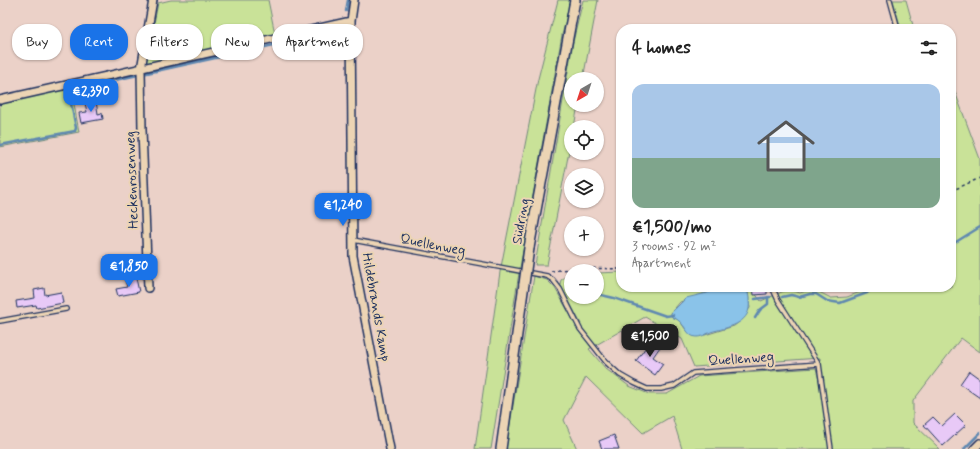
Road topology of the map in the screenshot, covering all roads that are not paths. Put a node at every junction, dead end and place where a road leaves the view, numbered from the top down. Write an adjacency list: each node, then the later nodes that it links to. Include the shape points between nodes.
1 (153, 0): 7 (street, Heckenrosenweg)
2 (354, 0): 5 (street, Hildebrands Kamp)
3 (575, 0): 19 (main road, Südring, bridge, via 529,248)
4 (890, 0): 6 (lane)
5 (352, 21): 7 (street); 9 (street, Hildebrands Kamp)
6 (897, 24)
7 (141, 69): 8 (street); 10 (street, Heckenrosenweg)
8 (0, 100)
9 (353, 240): 16 (lane, Quellenweg, via 540,273 553,280 560,289 580,329 606,362 620,375 647,389 674,386 693,373); 18 (street, Hildebrands Kamp, via 353,256)
10 (147, 273): 11 (lane); 12 (street, Heckenrosenweg)
11 (119, 276)
12 (148, 288)
13 (774, 292): 16 (lane)
14 (66, 309): 15 (lane)
15 (0, 320)
16 (819, 364): 20 (lane)
17 (980, 443): 21 (street)
18 (390, 449)
19 (501, 449)
20 (831, 449)
21 (974, 449)

